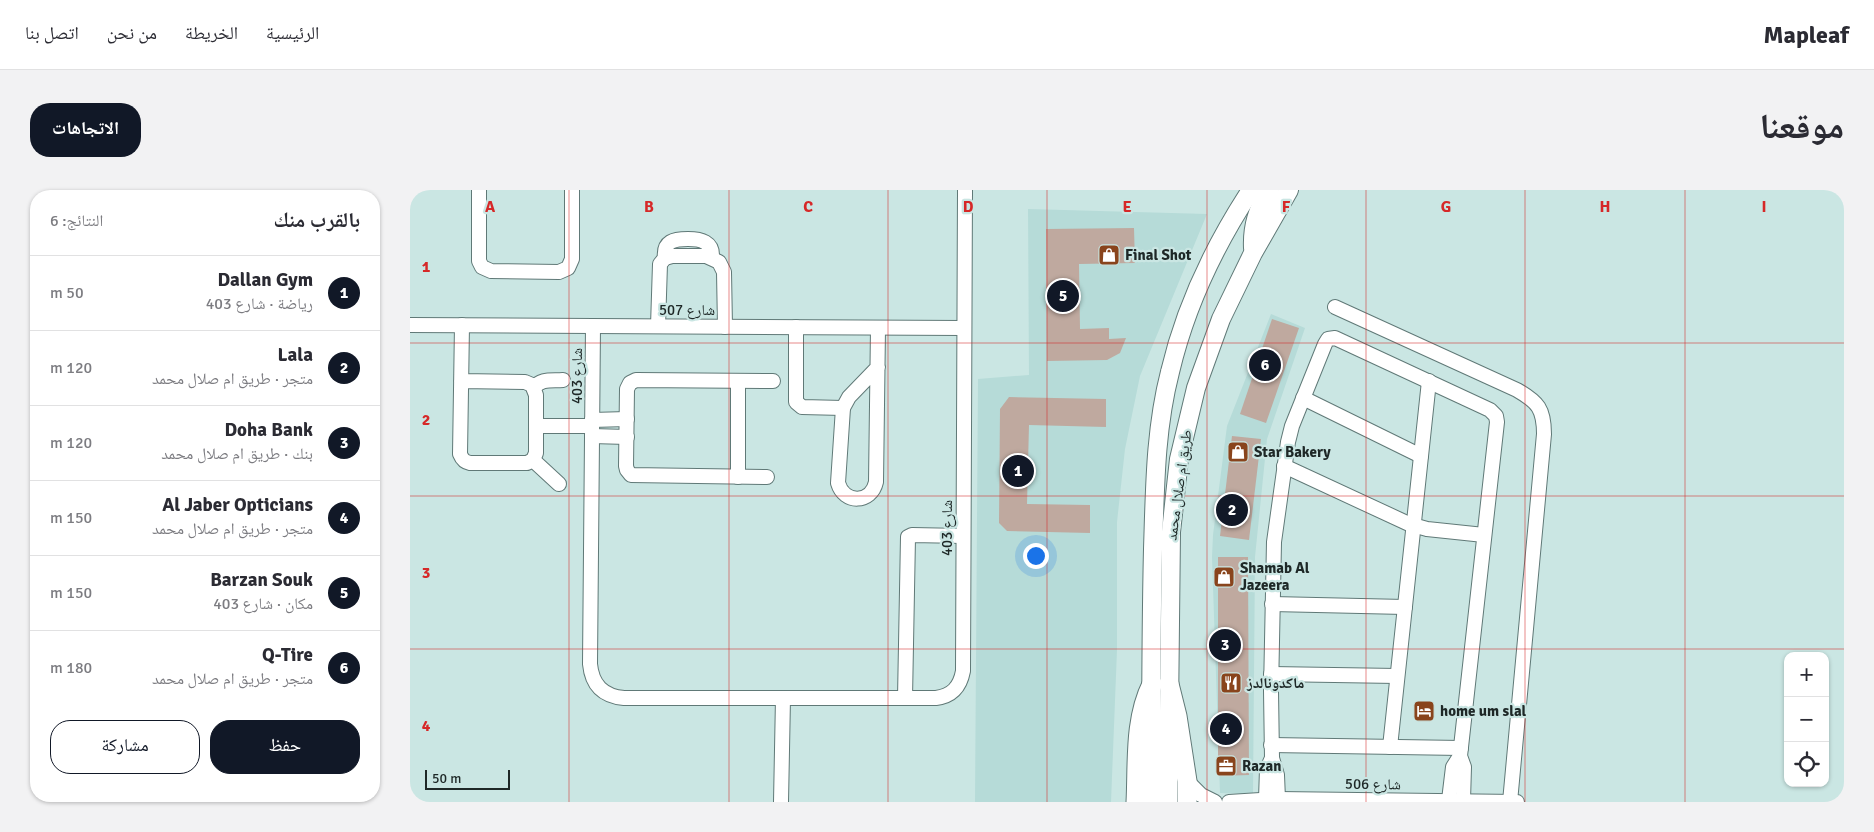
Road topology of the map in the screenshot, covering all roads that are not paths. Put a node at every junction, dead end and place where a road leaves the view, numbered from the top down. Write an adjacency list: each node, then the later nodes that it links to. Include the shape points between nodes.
1 (479, 190): 2 (street, via 479,260 482,267 491,271 560,272 568,268 572,259)
2 (572, 190)
3 (965, 190): 16 (street, شارع 403)
4 (1251, 190): 43 (street, طريق ام صلال محمد, via 1224,236 1192,305 1175,353 1166,392 1158,436 1156,477)
5 (1270, 190): 7 (street, via 1256,221)
6 (1289, 190): 7 (street, طريق ام صلال محمد)
7 (1253, 253): 43 (street, طريق ام صلال محمد, via 1207,353 1181,450 1174,495)
8 (1335, 307): 60 (street, via 1517,390 1531,398 1544,418)
9 (410, 325): 10 (street, شارع 507)
10 (462, 325): 11 (street, شارع 507); 19 (street)
11 (593, 326): 12 (street, شارع 507); 28 (street, شارع 403)
12 (658, 326): 13 (street, شارع 507); 13 (street, via 658,267 665,258 665,248 677,239 696,239 705,241 711,248 712,257 724,272)
13 (724, 327): 14 (street, شارع 507)
14 (796, 327): 15 (street, شارع 507); 25 (street, via 796,402 802,407)
15 (878, 328): 16 (street, شارع 507); 17 (street)
16 (964, 328): 38 (street, شارع 403)
17 (878, 367): 25 (street, via 849,397); 25 (street, via 876,482 870,494 862,498 848,497 838,483)
18 (563, 380): 23 (street, via 543,381)
19 (461, 381): 23 (street, via 525,382); 31 (street, via 462,459 470,463 528,463)
20 (738, 381): 21 (street); 26 (street, via 633,381 627,389); 33 (street)
21 (773, 381)
22 (1429, 381): 24 (street, via 1332,338 1325,344); 30 (street); 37 (street, via 1490,410 1496,416)
23 (534, 388): 27 (street)
24 (1303, 398): 30 (street); 32 (street, via 1292,426)
25 (843, 408)
26 (626, 419): 28 (street); 29 (street)
27 (536, 426): 28 (street); 31 (street)
28 (592, 427): 29 (street); 44 (street, شارع 403, via 590,664 596,685 604,693 624,698)
29 (626, 437): 33 (street, via 626,466 631,475)
30 (1421, 456): 36 (street)
31 (534, 460): 35 (street)
32 (1284, 466): 36 (street); 39 (street, via 1274,542)
33 (738, 477): 34 (street)
34 (767, 477)
35 (560, 484)
36 (1414, 526): 37 (street); 40 (street)
37 (1484, 535): 48 (street)
38 (963, 536): 45 (street, شارع 403, via 961,679 958,687 944,697); 45 (street, via 908,537)
39 (1272, 604): 40 (street); 41 (street)
40 (1405, 606): 42 (street)
41 (1271, 674): 42 (street); 47 (street)
42 (1397, 676): 46 (street)
43 (1160, 684): 49 (main road, via 1178,716); 54 (main road, via 1144,704); 55 (street, طريق ام صلال محمد); 56 (street, طريق ام صلال محمد)
44 (783, 698): 45 (street, شارع 403); 53 (street)
45 (905, 698)
46 (1390, 747): 47 (street); 48 (street)
47 (1272, 752): 50 (street, via 1277,775)
48 (1461, 752): 51 (street, via 1453,767); 52 (street)
49 (1186, 781): 57 (main road); 58 (street, via 1201,795)
50 (1272, 799): 51 (street, شارع 506); 59 (street, شارع 506)
51 (1449, 800): 52 (street, شارع 506)
52 (1463, 800): 60 (street, شارع 506)
53 (781, 802)
54 (1136, 802)
55 (1151, 802)
56 (1168, 802)
57 (1187, 802)
58 (1215, 802)
59 (1229, 802)
60 (1510, 802): 61 (street, شارع 506)
61 (1516, 802)

